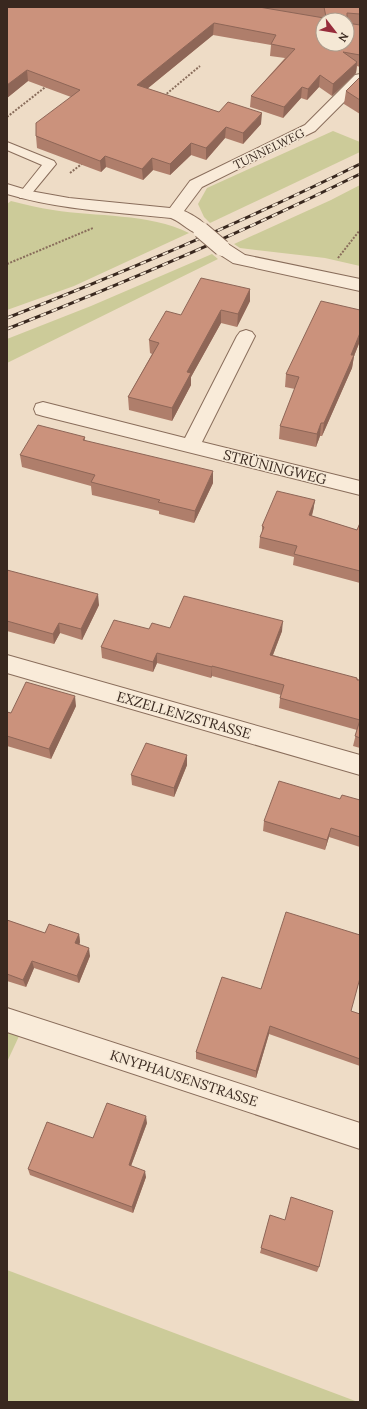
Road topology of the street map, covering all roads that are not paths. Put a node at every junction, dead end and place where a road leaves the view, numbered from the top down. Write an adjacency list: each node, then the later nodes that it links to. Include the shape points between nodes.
1 (360, 78): 5 (street, TUNNELWEG, via 310,128 196,184)
2 (7, 146): 4 (lane, via 50,164)
3 (7, 189): 4 (street)
4 (24, 195): 5 (street)
5 (174, 213): 6 (street, bridge, via 186,218 239,259)
6 (360, 285)
7 (246, 336): 9 (street)
8 (43, 409): 9 (street, STRÜNINGWEG)
9 (191, 445): 10 (street, STRÜNINGWEG)
10 (360, 488)
11 (7, 664): 12 (street, EXZELLENZSTRASSE)
12 (360, 765)
13 (7, 1020): 14 (street, KNYPHAUSENSTRASSE)
14 (360, 1136)

